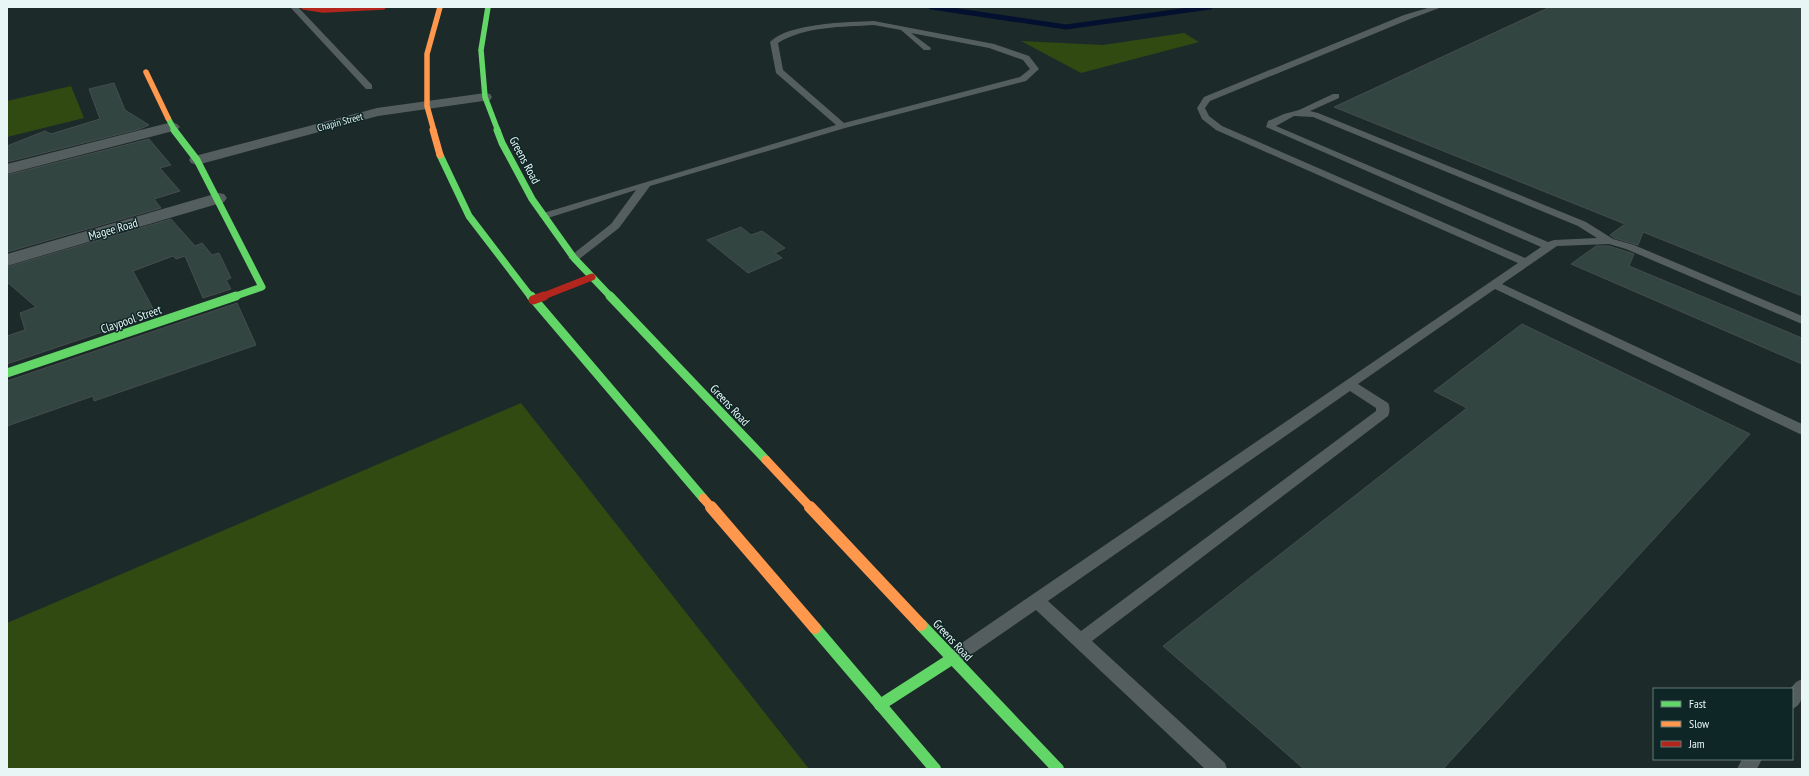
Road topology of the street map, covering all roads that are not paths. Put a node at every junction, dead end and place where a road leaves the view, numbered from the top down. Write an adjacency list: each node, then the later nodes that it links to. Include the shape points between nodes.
1 (294, 7): 10 (lane)
2 (304, 7): 3 (main road, via 323,10)
3 (383, 7)
4 (440, 7): 13 (main road, via 427,54)
5 (488, 7): 12 (main road, Greens Road, via 481,50)
6 (1438, 7): 26 (lane, via 1407,17 1207,98 1201,108 1205,117 1219,128)
7 (901, 28): 8 (lane); 15 (lane, via 874,23 829,26 787,34 774,42 779,71); 15 (lane, via 991,46 1026,58 1035,69 1023,79)
8 (927, 48)
9 (146, 72): 16 (main road)
10 (369, 87)
11 (1336, 96): 14 (lane)
12 (485, 97): 13 (street, Chapin Street); 21 (main road, Greens Road, via 502,143)
13 (427, 106): 17 (street, Chapin Street, via 377,112); 29 (main road, via 440,155 469,216)
14 (1302, 112): 22 (lane, via 1315,115 1582,224); 23 (lane, via 1293,113 1271,123 1271,127)
15 (842, 126): 19 (lane)
16 (172, 127): 17 (main road); 18 (street)
17 (197, 160): 20 (main road)
18 (7, 169)
19 (646, 184): 21 (lane); 24 (lane, via 615,226)
20 (218, 198): 25 (street, Magee Road); 31 (main road, Claypool Street, via 262,287)
21 (544, 216): 24 (main road, Greens Road)
22 (1608, 241): 23 (lane, via 1554,243); 30 (lane, via 1630,247)
23 (1550, 246): 26 (lane)
24 (574, 258): 27 (main road, Greens Road)
25 (7, 260)
26 (1527, 263): 28 (lane)
27 (592, 277): 29 (main road); 36 (main road, Greens Road)
28 (1495, 285): 32 (lane); 33 (lane)
29 (533, 300): 39 (main road)
30 (1802, 320)
31 (7, 373)
32 (1350, 385): 34 (lane); 35 (lane, via 1383,406 1383,412)
33 (1802, 430)
34 (1037, 600): 35 (lane); 36 (lane)
35 (1080, 641): 43 (lane)
36 (953, 658): 39 (main road); 42 (main road, Greens Road)
37 (1802, 686): 38 (lane)
38 (1793, 700)
39 (880, 705): 41 (main road)
40 (1752, 760): 44 (lane)
41 (934, 769)
42 (1058, 769)
43 (1218, 769)
44 (1746, 769)

